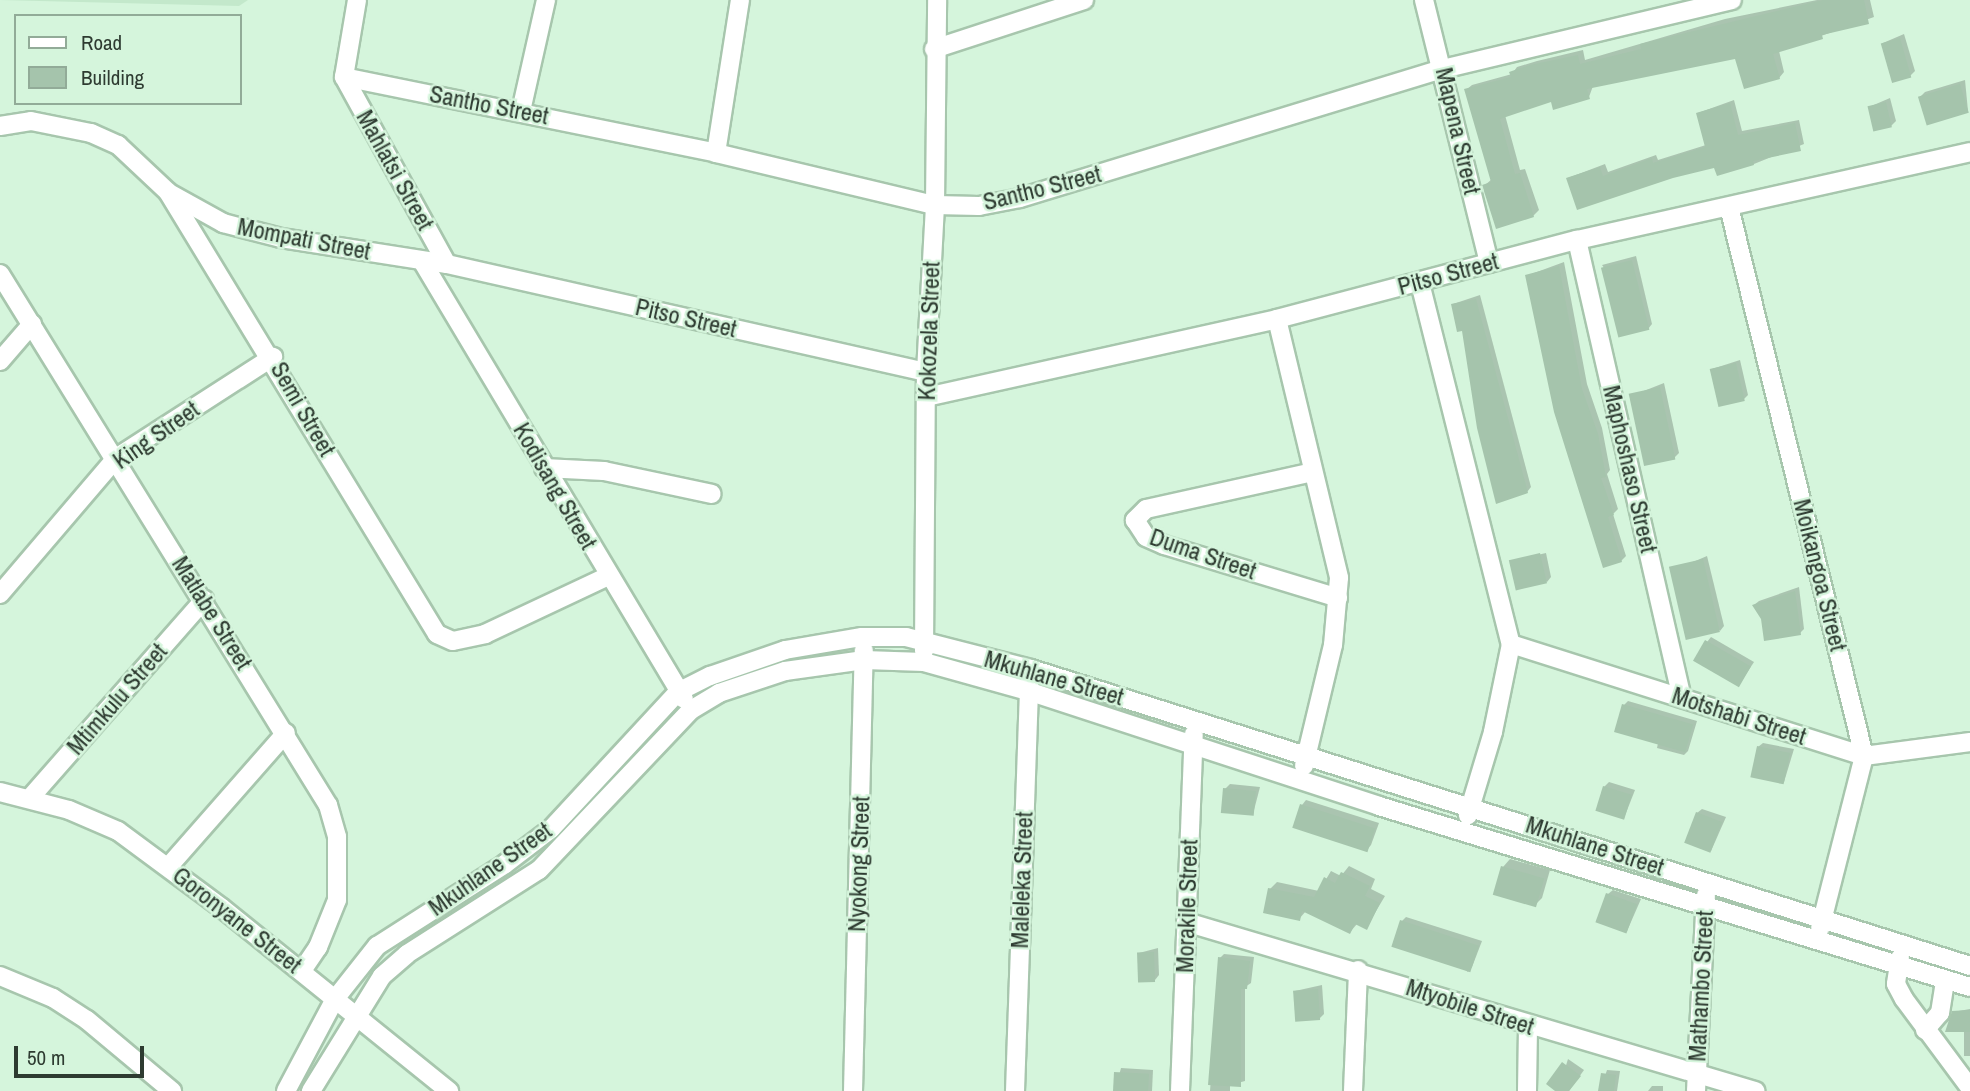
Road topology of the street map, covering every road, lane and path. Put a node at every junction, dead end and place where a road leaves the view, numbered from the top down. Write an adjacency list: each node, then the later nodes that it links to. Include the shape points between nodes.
1 (357, 0): 10 (street)
2 (546, 0): 11 (street)
3 (740, 0): 14 (street)
4 (937, 0): 8 (street, Kokozela Street)
5 (1084, 0): 8 (street)
6 (1424, 0): 9 (street, Mapena Street)
7 (1732, 0): 9 (street, Santho Street)
8 (934, 49): 16 (street, Kokozela Street)
9 (1443, 69): 16 (street, Santho Street, via 1020,198 979,206); 20 (street, Mapena Street)
10 (344, 76): 11 (street, Santho Street); 21 (street, Mahlatsi Street)
11 (521, 111): 14 (street, Santho Street)
12 (0, 126): 15 (street, Semi Street, via 31,121 91,133 118,145)
13 (1970, 152): 17 (street, Pitso Street)
14 (716, 153): 16 (street, Santho Street)
15 (168, 192): 19 (street, Mompati Street, via 223,223 314,245); 26 (street, Semi Street)
16 (935, 205): 28 (street, Kokozela Street)
17 (1729, 207): 18 (street, Pitso Street); 53 (street, Moikangoa Street)
18 (1577, 240): 20 (street, Pitso Street); 46 (street, Maphoshaso Street)
19 (422, 261): 21 (street, Mompati Street); 31 (street, Kodisang Street)
20 (1489, 263): 23 (street, Pitso Street)
21 (447, 264): 28 (street, Pitso Street)
22 (0, 274): 25 (street, Matlabe Street)
23 (1420, 283): 24 (street, Pitso Street); 40 (street)
24 (1277, 319): 29 (street, Pitso Street); 32 (street)
25 (32, 324): 27 (street); 30 (street, Matlabe Street)
26 (273, 357): 30 (street, King Street); 34 (street, Semi Street, via 438,634 453,641 485,634)
27 (0, 361)
28 (926, 372): 29 (street, Kokozela Street)
29 (926, 397): 39 (street, Kokozela Street)
30 (116, 458): 35 (street, King Street); 37 (street, Matlabe Street)
31 (544, 468): 33 (street, via 604,471); 34 (street, Kodisang Street)
32 (1313, 472): 36 (street, via 1336,561); 36 (street, Duma Street, via 1146,509 1135,520 1146,537 1164,545)
33 (712, 494)
34 (608, 576): 45 (street, Kodisang Street)
35 (0, 594)
36 (1338, 598): 52 (street, via 1333,645)
37 (204, 600): 49 (street, Matlabe Street); 56 (street, Mtimkulu Street)
38 (862, 637): 39 (street, Mkuhlane Street); 41 (street, Nyokong Street); 45 (street, Mkuhlane Street, via 785,649)
39 (924, 641): 42 (street, Kokozela Street); 43 (street, Mkuhlane Street)
40 (1511, 644): 46 (street, Motshabi Street); 57 (street)
41 (864, 660): 42 (street, Mkuhlane Street); 47 (street, Mkuhlane Street, via 785,671 719,693); 83 (street, Nyokong Street)
42 (924, 662): 44 (street, Mkuhlane Street)
43 (1031, 669): 44 (street, Maleleka Street); 48 (street, Mkuhlane Street)
44 (1028, 691): 51 (street, Mkuhlane Street); 84 (street, Maleleka Street)
45 (678, 692): 47 (street, Kodisang Street); 73 (street, Mkuhlane Street, via 551,829 377,946)
46 (1682, 698): 53 (street, Motshabi Street)
47 (691, 710): 74 (street, Mkuhlane Street, via 539,870 407,954 382,976)
48 (1195, 720): 51 (street, Morakile Street); 52 (street, Mkuhlane Street)
49 (286, 733): 59 (street); 69 (street, Matlabe Street, via 328,805 337,838 337,900 318,947)
50 (1970, 742): 53 (street, Motshabi Street)
51 (1193, 745): 54 (street, Mkuhlane Street); 63 (street, Morakile Street)
52 (1308, 755): 54 (street); 57 (street, Mkuhlane Street)
53 (1864, 756): 62 (street, Moikangoa Street)
54 (1300, 780): 58 (street, Mkuhlane Street)
55 (0, 792): 56 (street, Goronyane Street)
56 (30, 798): 59 (street, Goronyane Street, via 118,831)
57 (1471, 807): 58 (street); 60 (street, Mkuhlane Street)
58 (1464, 829): 61 (street, Mkuhlane Street)
59 (169, 866): 69 (street, Goronyane Street)
60 (1706, 881): 61 (street, Mathambo Street); 62 (street, Mkuhlane Street)
61 (1706, 907): 64 (street, Mkuhlane Street); 77 (street, Mathambo Street)
62 (1822, 919): 64 (street, Moikangoa Street); 65 (street, Mkuhlane Street)
63 (1186, 922): 68 (street, Mtyobile Street); 85 (street, Morakile Street)
64 (1816, 941): 67 (street, Mkuhlane Street)
65 (1903, 946): 66 (street, Mkuhlane Street); 67 (street)
66 (1970, 966)
67 (1898, 967): 71 (street, Mkuhlane Street); 76 (street, via 1896,984)
68 (1358, 970): 75 (street, Mtyobile Street); 86 (street)
69 (302, 971): 73 (street, Goronyane Street)
70 (0, 976): 79 (street, via 53,998 88,1020)
71 (1945, 981): 72 (street, Mkuhlane Street); 76 (street, via 1940,1013)
72 (1970, 987)
73 (335, 999): 74 (street, Goronyane Street); 80 (street, Mkuhlane Street)
74 (355, 1014): 81 (street, Mkuhlane Street); 82 (street, Goronyane Street)
75 (1528, 1028): 77 (street, Mtyobile Street); 87 (street)
76 (1925, 1030): 78 (street)
77 (1697, 1072): 88 (street, Mathambo Street); 89 (street, Mtyobile Street)
78 (1970, 1088)
79 (172, 1091)
80 (286, 1091)
81 (311, 1091)
82 (449, 1091)
83 (853, 1091)
84 (1015, 1091)
85 (1180, 1091)
86 (1353, 1091)
87 (1527, 1091)
88 (1696, 1091)
89 (1755, 1091)

